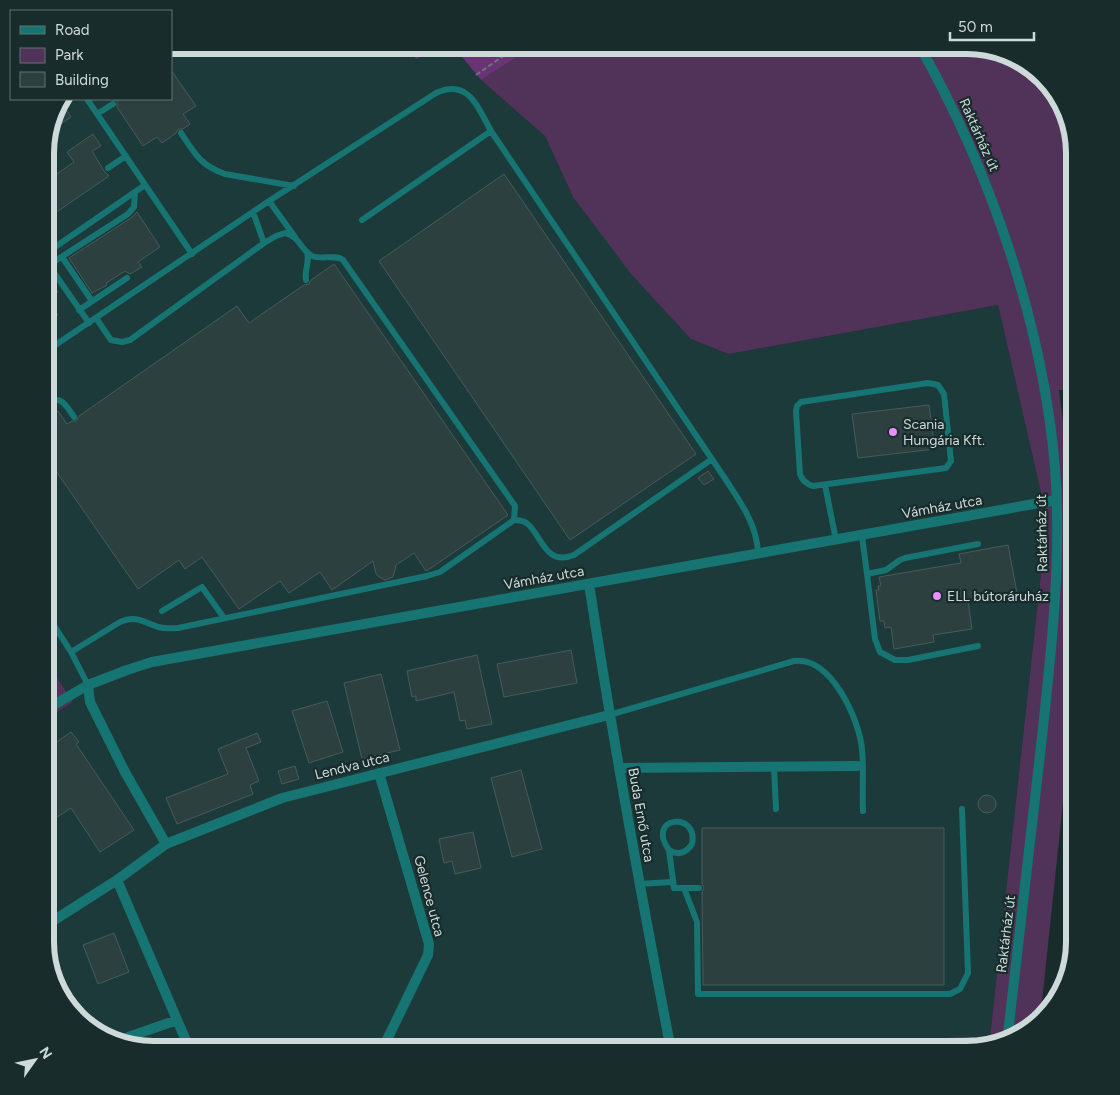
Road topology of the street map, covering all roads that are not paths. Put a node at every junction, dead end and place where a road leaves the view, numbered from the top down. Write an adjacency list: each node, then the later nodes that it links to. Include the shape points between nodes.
1 (924, 54): 34 (street, Raktárház út, via 952,108 1001,223 1024,303 1044,393)
2 (88, 100): 4 (lane)
3 (112, 104): 4 (lane)
4 (97, 114): 7 (lane)
5 (491, 131): 10 (lane, via 472,98 448,88 436,92); 14 (lane); 32 (lane)
6 (181, 133): 10 (lane, via 197,157 214,170)
7 (126, 156): 8 (lane); 9 (lane)
8 (108, 168)
9 (145, 185): 11 (lane); 19 (lane)
10 (294, 186): 12 (lane)
11 (135, 192): 17 (lane); 20 (lane, via 132,211)
12 (269, 201): 13 (lane); 15 (lane)
13 (253, 212): 16 (lane); 19 (lane)
14 (362, 220)
15 (296, 238): 16 (lane, via 285,233); 18 (lane)
16 (264, 243): 27 (lane, via 130,340 111,340)
17 (54, 248)
18 (307, 252): 24 (lane); 35 (lane, via 319,258 344,260 515,506)
19 (192, 254): 27 (lane)
20 (62, 257): 21 (lane); 25 (lane)
21 (54, 262)
22 (54, 274): 26 (lane)
23 (127, 278): 25 (lane)
24 (306, 280)
25 (92, 301): 26 (lane)
26 (79, 310): 28 (lane)
27 (96, 318): 28 (lane)
28 (89, 323): 29 (lane)
29 (54, 346)
30 (54, 399): 31 (lane, via 64,403)
31 (74, 417)
32 (712, 459): 35 (lane, via 568,558 548,552 528,524); 39 (lane, via 752,524)
33 (825, 485): 33 (lane, via 808,484 800,474 796,411 801,402 928,383 942,389 950,456 946,468); 37 (lane)
34 (1056, 500): 36 (street, Vámház utca); 66 (street, Raktárház út, via 1056,588 1048,678)
35 (514, 520): 43 (lane, via 434,574)
36 (862, 536): 37 (street, Vámház utca); 40 (lane)
37 (836, 540): 39 (street, Vámház utca)
38 (978, 544): 40 (lane, via 905,558 886,570)
39 (758, 553): 41 (street, Vámház utca)
40 (867, 574): 45 (lane, via 875,639 880,652 895,660 908,660)
41 (589, 584): 47 (street, Vámház utca, via 152,662); 49 (street, Buda Ernő utca)
42 (162, 612): 43 (lane, via 202,587)
43 (224, 618): 46 (lane, via 169,628 128,619)
44 (54, 625): 46 (lane)
45 (978, 646)
46 (71, 652): 47 (lane)
47 (88, 685): 48 (street, Vámház utca); 57 (street, via 90,702)
48 (54, 705)
49 (609, 715): 52 (street, Buda Ernő utca); 53 (street, Lendva utca); 56 (lane, via 794,661 805,661 823,671 831,680 844,697 854,719 862,749)
50 (858, 766): 51 (street)
51 (774, 767): 52 (street); 54 (lane)
52 (619, 768): 61 (street, Buda Ernő utca)
53 (379, 773): 57 (street, Lendva utca, via 282,798); 70 (street, Gelence utca, via 429,944 428,955)
54 (776, 809)
55 (962, 809): 62 (lane, via 968,973 960,989 950,994 698,994 697,922)
56 (863, 812)
57 (166, 844): 59 (street, Lendva utca)
58 (669, 850): 58 (lane, via 664,831 669,823 681,821 692,834 692,844 685,852 676,854); 60 (lane)
59 (117, 880): 64 (street, Lendva utca); 65 (street)
60 (672, 882): 61 (lane); 62 (lane, via 674,888)
61 (639, 884): 71 (street, Buda Ernő utca)
62 (684, 888): 63 (lane)
63 (698, 888)
64 (54, 920)
65 (177, 1020): 67 (street); 69 (street)
66 (1008, 1032)
67 (127, 1037)
68 (972, 1040): 72 (lane)
69 (186, 1041)
70 (386, 1041)
71 (669, 1041)
72 (954, 1041)

